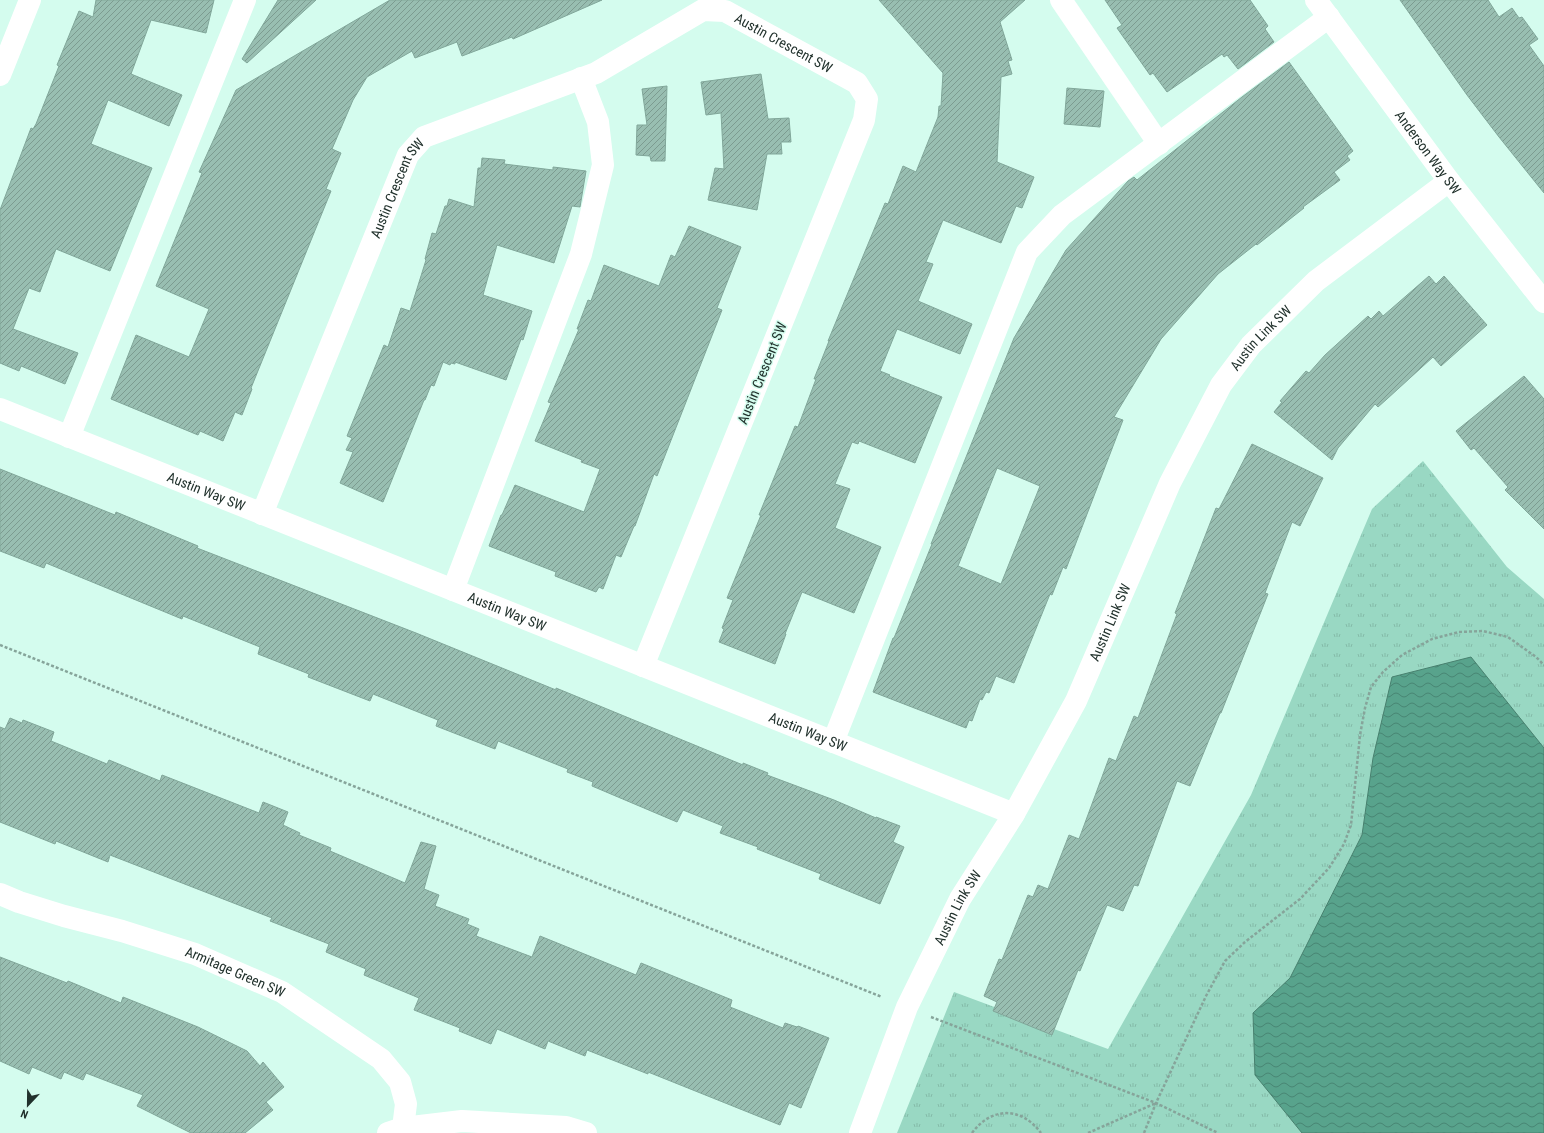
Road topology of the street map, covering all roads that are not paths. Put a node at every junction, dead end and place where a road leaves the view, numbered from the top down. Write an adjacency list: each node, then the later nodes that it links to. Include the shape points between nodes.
1 (30, 0): 6 (street)
2 (245, 0): 12 (street)
3 (1061, 0): 8 (street)
4 (1316, 0): 5 (street, Anderson Way SW)
5 (1329, 17): 8 (street); 9 (street, Anderson Way SW)
6 (0, 75)
7 (581, 78): 13 (street, Austin Crescent SW, via 424,136 408,155); 14 (street, via 598,122 603,165 581,254); 15 (street, Austin Crescent SW, via 596,73 703,10 725,11 857,83 867,99 862,128)
8 (1159, 144): 16 (street, via 1062,215 1027,252)
9 (1449, 181): 10 (street, Anderson Way SW); 17 (street, Austin Link SW, via 1316,281 1251,345 1221,385 1170,483 1076,701)
10 (1544, 302)
11 (0, 409): 12 (street, Austin Way SW)
12 (69, 437): 13 (street, Austin Way SW)
13 (262, 514): 14 (street, Austin Way SW)
14 (453, 590): 15 (street, Austin Way SW)
15 (643, 666): 16 (street, Austin Way SW)
16 (834, 742): 17 (street, Austin Way SW)
17 (1014, 814): 21 (street, Austin Link SW, via 960,899 907,1007)
18 (0, 894): 19 (street, Armitage Green SW, via 64,916 195,954 282,992 381,1059 400,1082 406,1104)
19 (395, 1131): 20 (street, via 462,1121 566,1127)
20 (586, 1133)
21 (860, 1133)

